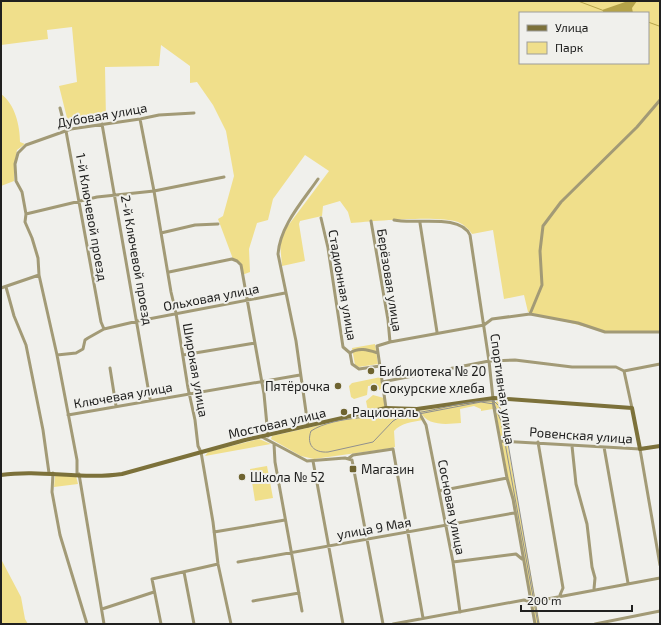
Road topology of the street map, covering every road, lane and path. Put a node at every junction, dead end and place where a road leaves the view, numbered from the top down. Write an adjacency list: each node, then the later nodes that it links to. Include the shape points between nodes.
1 (660, 100): 26 (street, via 637,127 561,202 543,226 540,251 542,285)
2 (60, 108): 6 (street, 1-й Ключевой проезд)
3 (194, 114): 4 (street, Дубовая улица, via 159,115)
4 (140, 120): 5 (street, Дубовая улица); 9 (street, Широкая улица)
5 (102, 124): 6 (street, Дубовая улица); 10 (street, 2-й Ключевой проезд)
6 (66, 131): 11 (street, 1-й Ключевой проезд); 12 (street, Дубовая улица, via 26,145 18,153 15,164 16,181 22,192)
7 (224, 177): 9 (street)
8 (318, 179): 23 (street, via 284,229 279,243 278,254)
9 (154, 191): 10 (street); 18 (street, Широкая улица)
10 (115, 196): 11 (street); 27 (street, 2-й Ключевой проезд)
11 (79, 201): 12 (street); 29 (street, 1-й Ключевой проезд)
12 (26, 214): 20 (street, via 25,222 38,258)
13 (321, 218): 34 (street, Стадионная улица, via 344,347)
14 (394, 220): 16 (street, Спортивная улица)
15 (371, 221): 32 (street, Берёзовая улица)
16 (420, 222): 28 (street, Спортивная улица, via 457,224 468,231); 30 (street)
17 (218, 224): 18 (street, via 195,225)
18 (161, 233): 19 (street, Широкая улица)
19 (169, 272): 24 (street, via 232,259 241,265); 25 (street, Широкая улица)
20 (39, 275): 21 (street); 36 (street)
21 (6, 287): 22 (street); 67 (street, via 26,345)
22 (1, 288)
23 (285, 293): 24 (street, Ольховая улица); 43 (street, via 296,341)
24 (247, 301): 25 (street, Ольховая улица); 33 (street)
25 (176, 313): 27 (street, Ольховая улица); 37 (street, Широкая улица)
26 (530, 314): 28 (street, via 492,319); 31 (street, via 605,332)
27 (138, 321): 29 (street, Ольховая улица); 48 (street, 2-й Ключевой проезд)
28 (484, 325): 30 (street); 38 (street, Спортивная улица)
29 (104, 329): 36 (street, Ольховая улица, via 86,340 83,350)
30 (437, 332): 32 (street)
31 (660, 332)
32 (390, 342): 35 (street, Берёзовая улица, via 377,346)
33 (255, 343): 37 (street); 44 (street)
34 (350, 353): 35 (street, via 362,349); 40 (street, Стадионная улица, via 352,364 359,369)
35 (378, 353): 40 (street, Берёзовая улица)
36 (57, 355): 53 (street)
37 (183, 355): 46 (street, Широкая улица)
38 (490, 361): 42 (street, via 514,360 572,367 616,367); 45 (street); 47 (street, Спортивная улица)
39 (660, 364): 42 (street)
40 (380, 366): 45 (street, Берёзовая улица)
41 (110, 368): 49 (street)
42 (624, 371): 51 (street)
43 (300, 375): 44 (street, Ключевая улица); 54 (street)
44 (262, 382): 46 (street, Ключевая улица); 55 (street)
45 (382, 382): 50 (street, Берёзовая улица)
46 (190, 394): 48 (street, Ключевая улица); 64 (street, Широкая улица)
47 (494, 398): 51 (street, Мостовая улица); 52 (street, Мостовая улица); 57 (street, Спортивная улица)
48 (150, 400): 49 (street, Ключевая улица)
49 (116, 406): 53 (street, Ключевая улица)
50 (386, 408): 52 (street, Мостовая улица); 54 (street, Мостовая улица)
51 (632, 408): 63 (street)
52 (417, 409): 71 (street, Сосновая улица, via 426,425)
53 (68, 414): 68 (street)
54 (308, 426): 55 (street, Мостовая улица)
55 (268, 436): 56 (street, Мостовая улица)
56 (262, 437): 59 (street); 64 (street, Мостовая улица)
57 (501, 441): 58 (street, Ровенская улица); 70 (street, Спортивная улица)
58 (538, 442): 60 (street, Ровенская улица); 91 (street, via 563,588)
59 (274, 444): 66 (street); 73 (street)
60 (572, 446): 62 (street, Ровенская улица); 88 (street, via 576,484 587,524 595,578)
61 (660, 446): 63 (street, Ровенская улица)
62 (604, 447): 63 (street, Ровенская улица); 87 (street)
63 (640, 449): 84 (street)
64 (201, 452): 68 (street, Мостовая улица, via 122,474); 75 (street, Широкая улица)
65 (347, 458): 66 (street); 76 (street, via 393,449); 77 (street, via 354,468)
66 (312, 461): 78 (street)
67 (51, 473): 68 (street, Мостовая улица); 69 (street, Мостовая улица); 99 (street, via 60,535)
68 (78, 474): 94 (street)
69 (1, 475)
70 (507, 478): 71 (street); 72 (street, Спортивная улица)
71 (438, 492): 74 (street, Сосновая улица)
72 (514, 513): 74 (street, улица 9 Мая); 80 (street, Спортивная улица)
73 (285, 520): 75 (street); 79 (street)
74 (445, 525): 76 (street, улица 9 Мая); 82 (street, Сосновая улица)
75 (214, 532): 83 (street, Широкая улица)
76 (407, 532): 77 (street, улица 9 Мая); 98 (street)
77 (368, 538): 78 (street, улица 9 Мая); 105 (street)
78 (328, 546): 79 (street, улица 9 Мая); 104 (street)
79 (291, 553): 81 (street, улица 9 Мая); 90 (street)
80 (523, 560): 82 (street, via 516,554); 93 (street, Спортивная улица)
81 (238, 562)
82 (452, 562): 97 (street, Сосновая улица)
83 (218, 564): 85 (street); 103 (street, Широкая улица)
84 (660, 565)
85 (184, 572): 89 (street, via 152,579); 102 (street)
86 (660, 578): 87 (street)
87 (628, 583): 88 (street)
88 (594, 589): 91 (street)
89 (154, 592): 94 (street); 101 (street)
90 (299, 593): 92 (street); 95 (street)
91 (560, 595): 93 (street)
92 (253, 601)
93 (531, 602): 97 (street, via 524,600); 107 (street, Спортивная улица)
94 (102, 609): 100 (street)
95 (302, 611)
96 (660, 611): 108 (street)
97 (460, 612): 98 (street)
98 (423, 618): 106 (street)
99 (87, 624)
100 (104, 624)
101 (161, 624)
102 (194, 624)
103 (231, 624)
104 (343, 624)
105 (382, 624)
106 (393, 624)
107 (535, 624)
108 (595, 624)

